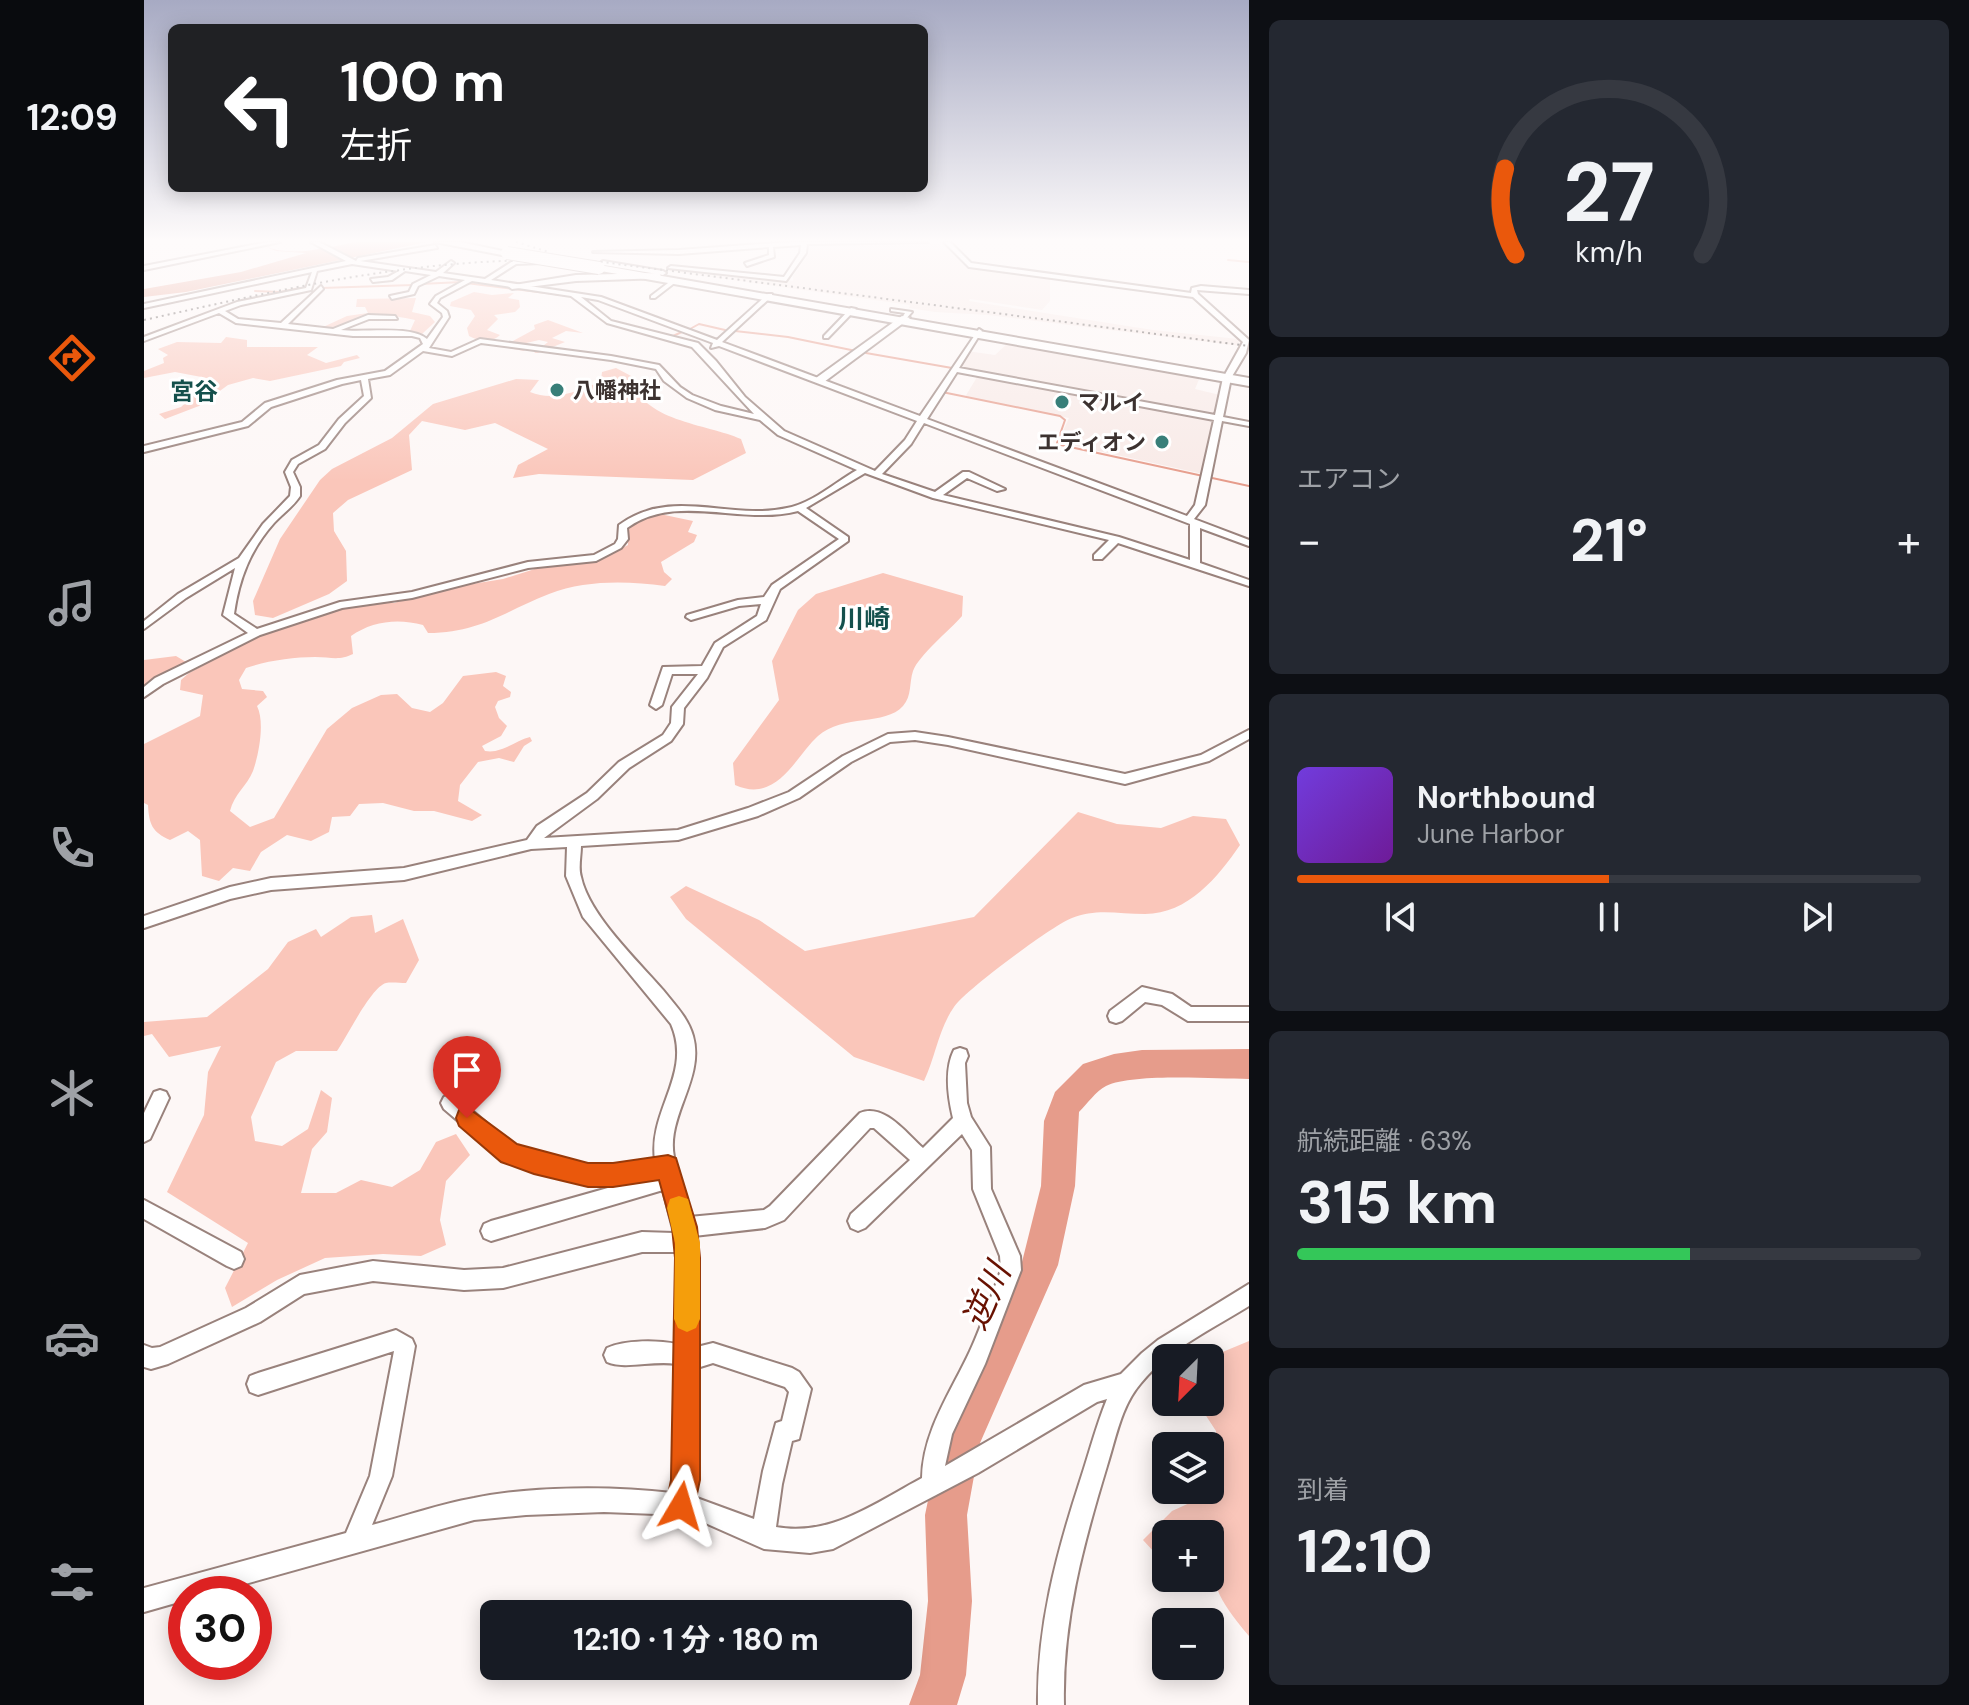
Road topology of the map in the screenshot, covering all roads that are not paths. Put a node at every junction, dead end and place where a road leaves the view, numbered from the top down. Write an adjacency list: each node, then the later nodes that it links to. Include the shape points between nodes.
1 (189, 322): 17 (street)
2 (243, 322): 13 (street)
3 (286, 322): 13 (street)
4 (356, 322): 14 (street)
5 (442, 322): 19 (street)
6 (608, 322): 21 (street, via 684,341)
7 (666, 322): 18 (street)
8 (740, 322): 18 (street)
9 (841, 322): 16 (street)
10 (893, 322): 25 (street)
11 (926, 322): 15 (highway)
12 (1221, 322): 20 (street)
13 (283, 325): 14 (street)
14 (335, 330): 19 (street, via 413,334)
15 (978, 333): 22 (street); 23 (highway)
16 (826, 337)
17 (144, 339)
18 (718, 341): 21 (street); 25 (street)
19 (427, 344): 24 (street, via 387,373); 27 (street, via 427,351 444,354 480,341 659,367 676,388 724,411)
20 (1247, 348): 23 (street)
21 (705, 354): 27 (street)
22 (954, 369): 28 (street); 29 (street)
23 (1228, 376): 26 (highway); 29 (street)
24 (364, 377): 31 (street, via 268,405 245,424); 41 (street, via 368,396 322,447 295,462 289,472 294,499)
25 (820, 380): 28 (street)
26 (1249, 380)
27 (762, 418): 32 (street, via 781,433)
28 (921, 419): 33 (street, via 908,442); 37 (street)
29 (1220, 419): 30 (street); 37 (street)
30 (1249, 424)
31 (144, 449)
32 (864, 470): 33 (street); 36 (street)
33 (878, 473): 35 (street)
34 (1000, 489): 35 (street, via 966,474)
35 (936, 496): 38 (street)
36 (799, 508): 44 (street, via 845,539 776,587); 47 (street, via 772,513 648,510 622,527 618,546 596,558 528,565 412,595 349,603)
37 (1192, 522): 39 (street); 42 (street)
38 (1116, 539): 40 (street); 42 (street)
39 (1249, 543)
40 (1098, 557)
41 (242, 558): 46 (street); 47 (street, via 228,615)
42 (1195, 566): 43 (street)
43 (1249, 583)
44 (768, 600): 45 (street); 48 (street, via 762,618 719,645)
45 (691, 617)
46 (144, 626)
47 (256, 633): 49 (street)
48 (706, 670): 50 (street, via 667,670); 53 (street, via 678,707 677,724 667,738 624,765)
49 (144, 693)
50 (656, 705)
51 (1249, 734): 52 (street, via 1205,758 1125,779 948,741 888,738 794,795 734,818 678,835)
52 (574, 841): 53 (street); 63 (street, via 573,876 588,913 687,1036 690,1052 663,1145)
53 (531, 844): 54 (street, via 404,874 271,884)
54 (144, 922)
55 (1249, 1014): 56 (street, via 1188,1014 1142,994)
56 (1116, 1016)
57 (960, 1056): 60 (street, via 958,1103)
58 (160, 1098): 61 (street)
59 (450, 1103): 63 (street, via 510,1154 534,1162 588,1175)
60 (963, 1121): 62 (street); 75 (street, via 981,1147 982,1189 1011,1270 938,1444 932,1470)
61 (144, 1133)
62 (923, 1160): 65 (street); 67 (street, via 878,1120 866,1119 777,1213)
63 (668, 1167): 66 (street, via 661,1182); 67 (street)
64 (144, 1210): 68 (street)
65 (858, 1221)
66 (491, 1231)
67 (686, 1235): 70 (street, via 503,1278 464,1280 373,1271 300,1285 253,1315 161,1357); 72 (street)
68 (234, 1259)
69 (1249, 1294): 73 (street, via 1145,1364)
70 (144, 1355)
71 (614, 1355): 72 (street, via 666,1352)
72 (687, 1358): 76 (street); 77 (street, via 728,1356 792,1379 800,1389 791,1431 784,1431 774,1466)
73 (1126, 1383): 75 (street, via 1092,1393); 80 (street, via 1082,1511 1062,1593)
74 (258, 1384): 78 (street, via 396,1340 405,1346 381,1476)
75 (936, 1482): 77 (street, via 833,1537 810,1543)
76 (681, 1506): 77 (street, via 709,1512); 78 (street, via 514,1504 474,1509)
77 (764, 1537)
78 (354, 1541): 79 (street)
79 (144, 1600)
80 (1051, 1705)

